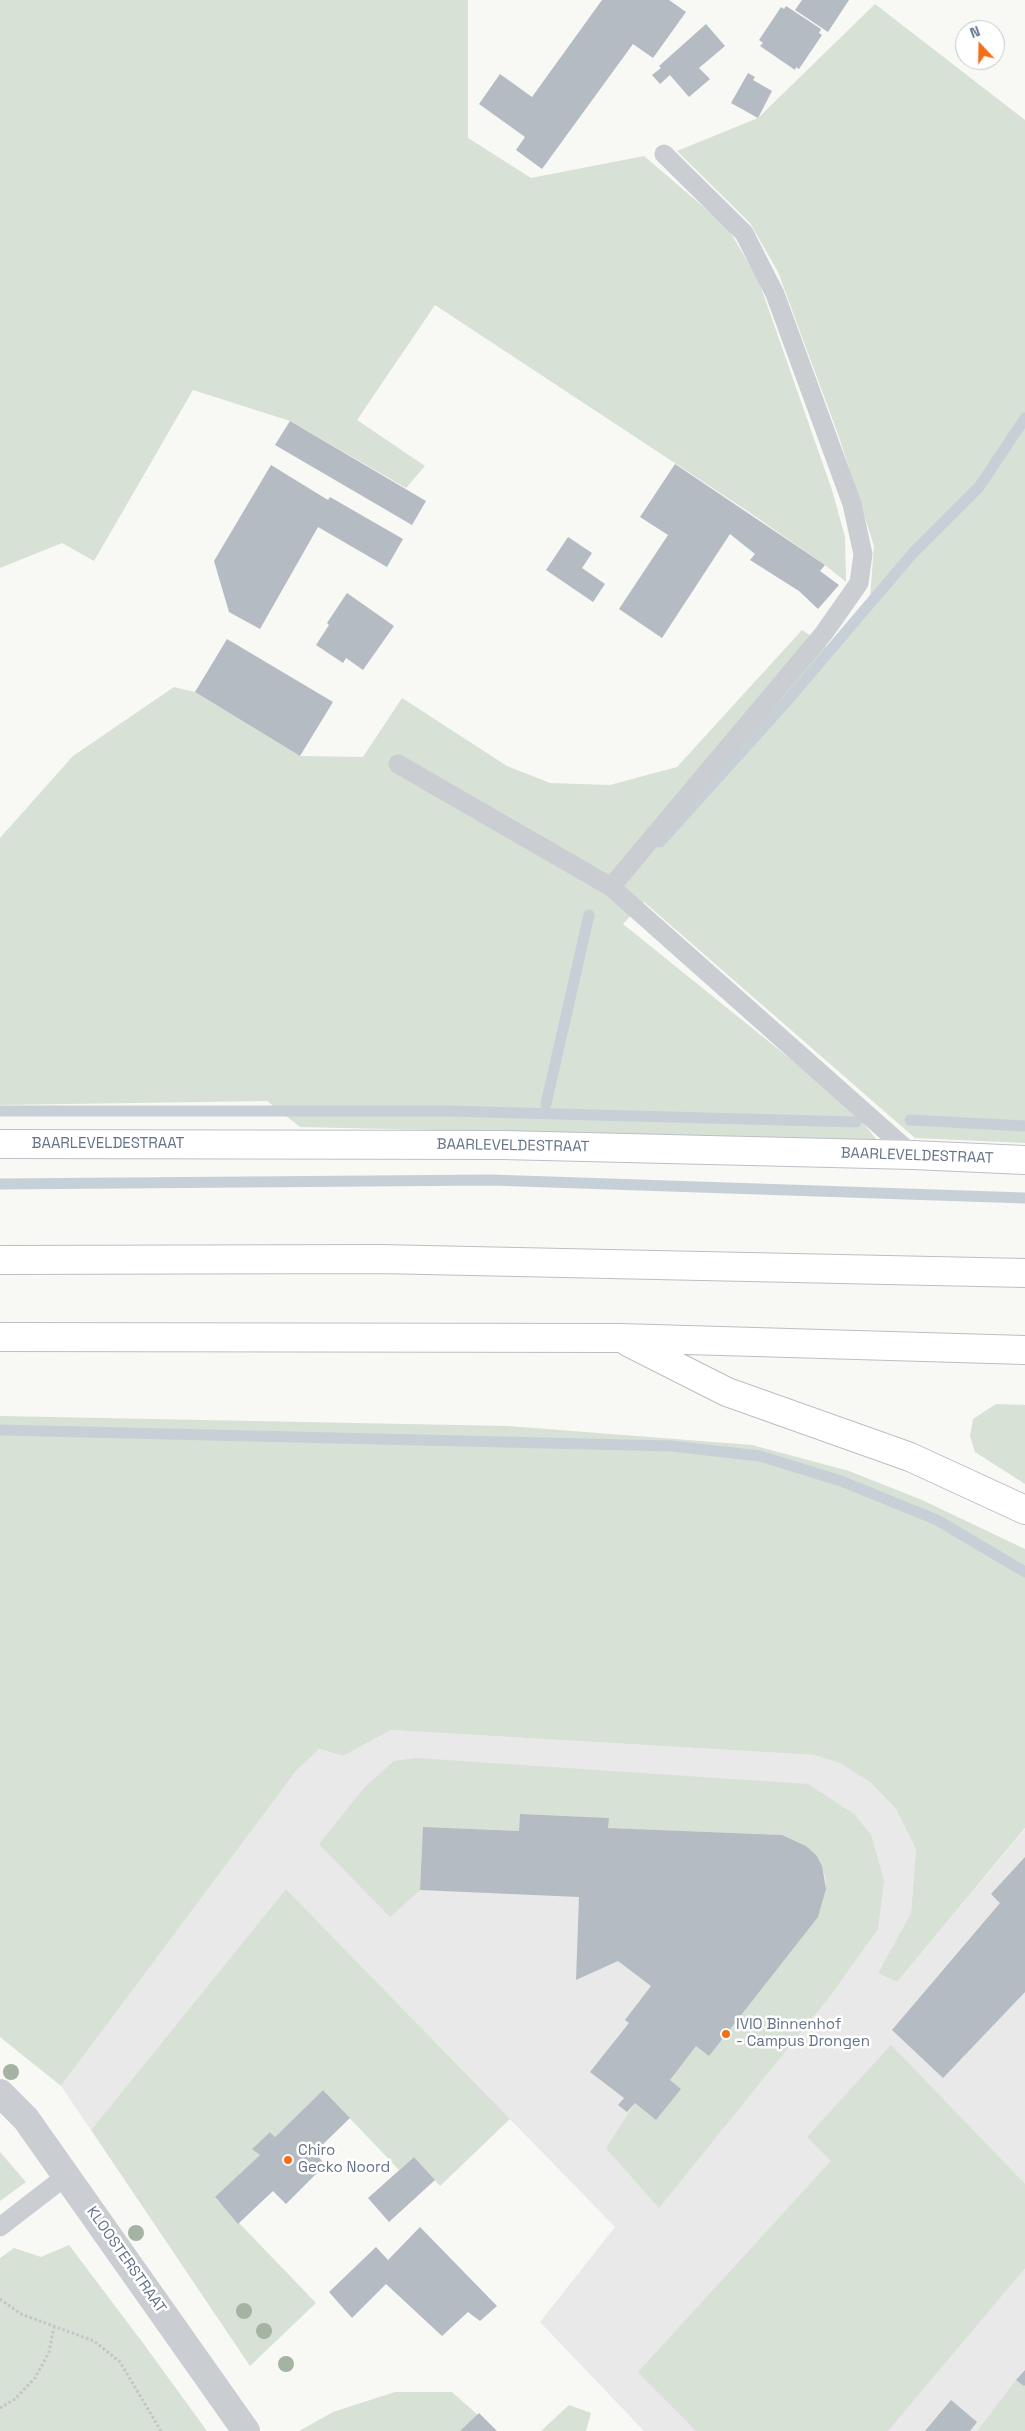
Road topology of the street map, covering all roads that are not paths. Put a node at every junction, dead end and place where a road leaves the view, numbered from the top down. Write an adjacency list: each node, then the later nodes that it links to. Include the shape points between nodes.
1 (664, 154): 3 (lane, via 744,234 775,294 852,504 863,554 860,583 824,634)
2 (398, 764): 3 (lane)
3 (611, 887): 5 (lane)
4 (0, 1144): 5 (main road, BAARLEVELDESTRAAT, via 503,1145)
5 (913, 1154): 6 (main road, BAARLEVELDESTRAAT)
6 (1025, 1160)
7 (0, 1260): 8 (main road, via 379,1260)
8 (1025, 1273)
9 (0, 1337): 10 (main road)
10 (620, 1338): 11 (main road); 12 (main road, via 727,1392 910,1457)
11 (1025, 1350)
12 (1025, 1510)
13 (0, 2093): 14 (street, KLOOSTERSTRAAT, via 26,2119)
14 (66, 2176): 15 (lane); 16 (street, KLOOSTERSTRAAT)
15 (0, 2227)
16 (246, 2431)

